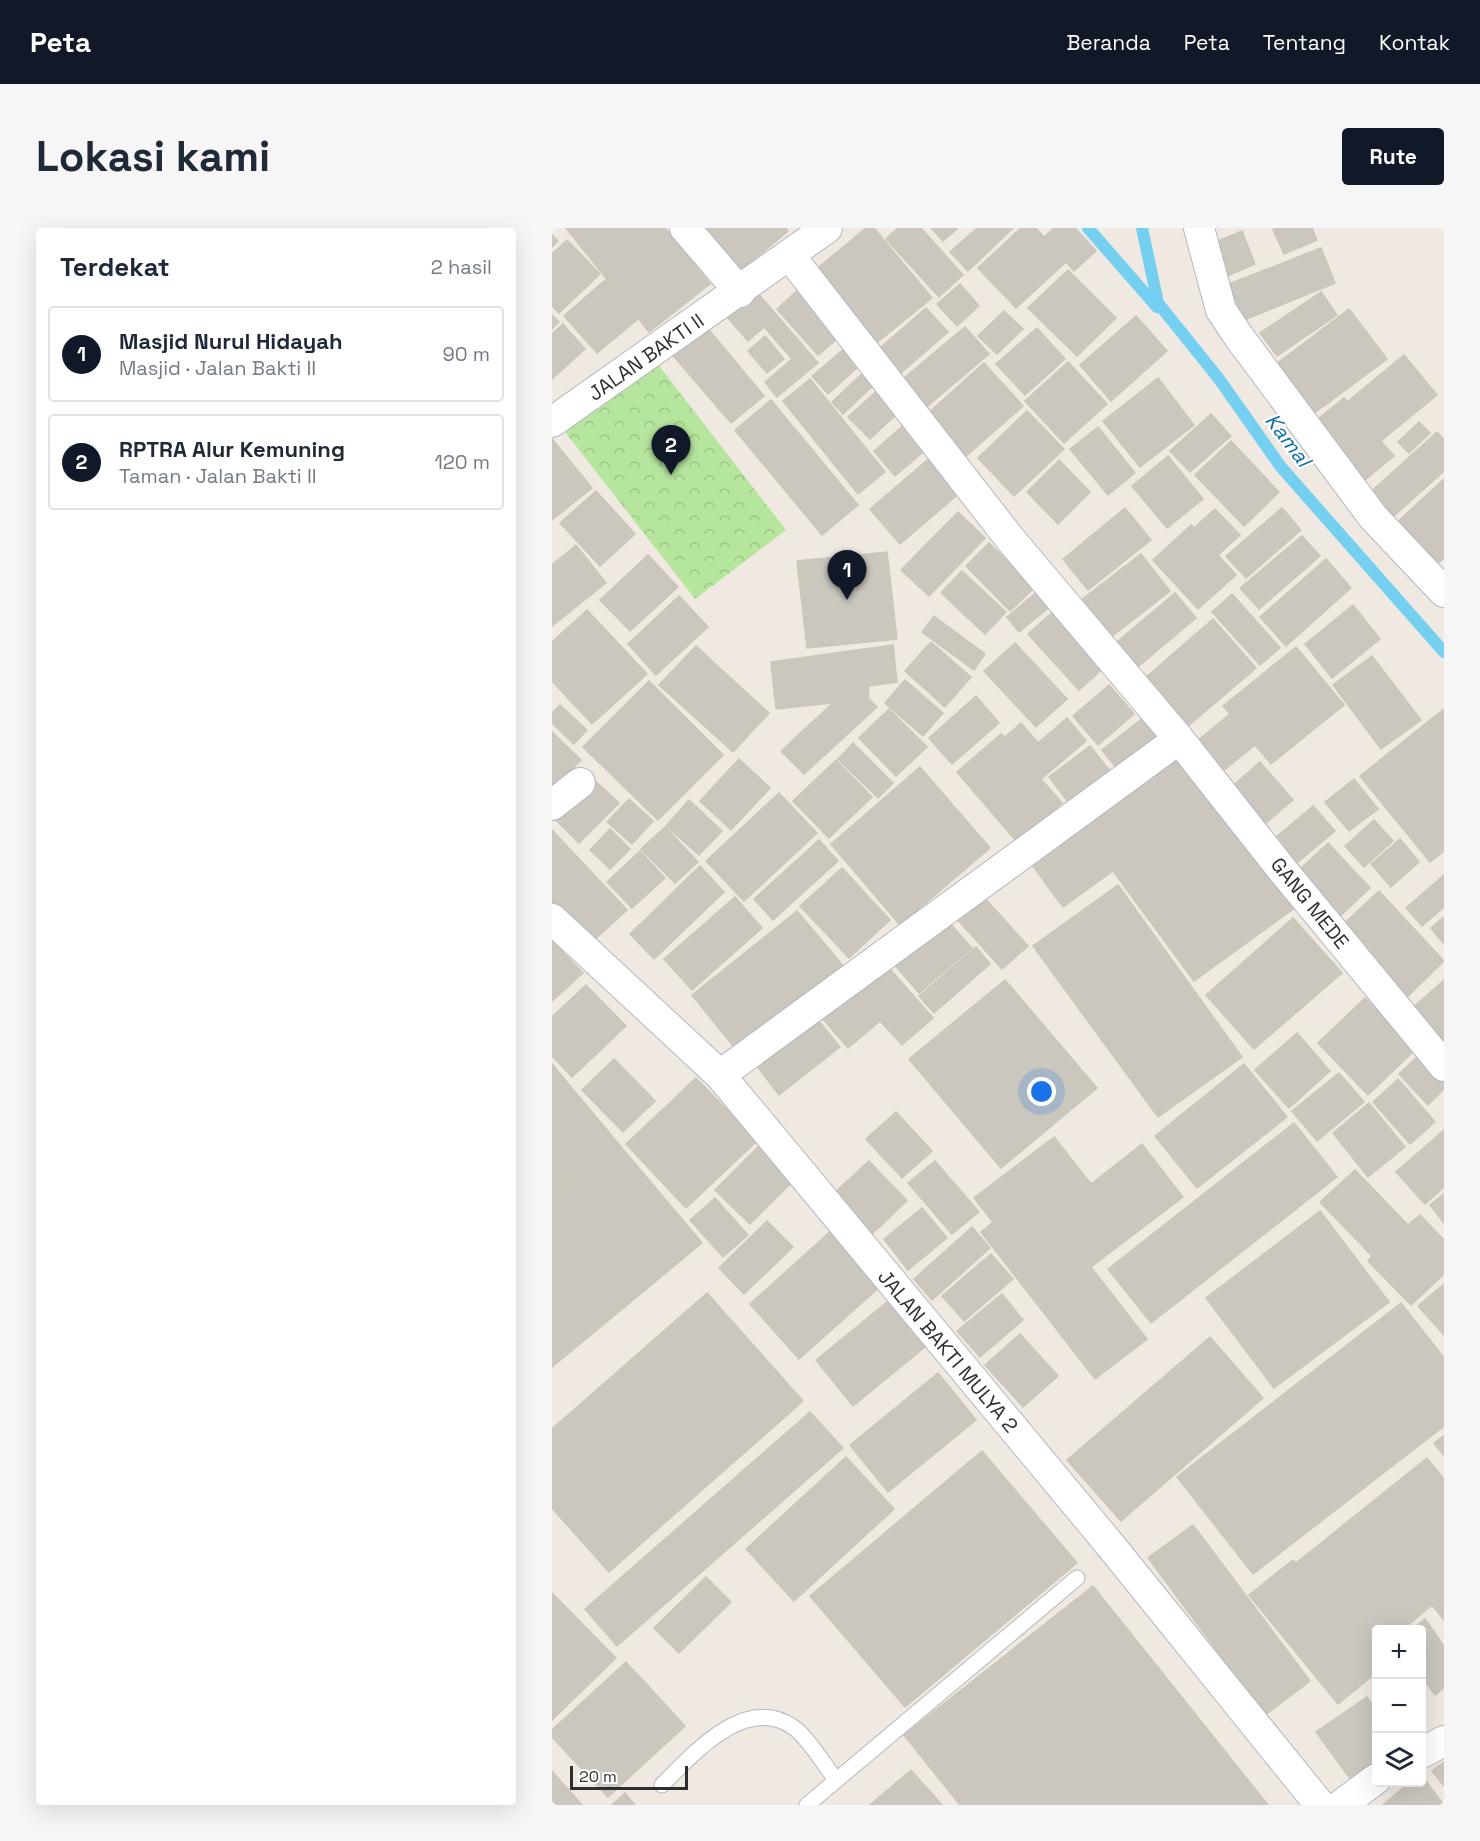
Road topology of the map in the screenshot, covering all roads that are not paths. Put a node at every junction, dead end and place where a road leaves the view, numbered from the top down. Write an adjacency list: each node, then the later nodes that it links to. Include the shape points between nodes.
1 (685, 228): 5 (street)
2 (827, 228): 4 (street, JALAN BAKTI II)
3 (1199, 228): 7 (street, via 1221,310 1239,337 1373,517)
4 (789, 256): 5 (street, JALAN BAKTI II); 8 (street, GANG MEDE, via 1011,540)
5 (740, 292): 6 (street, JALAN BAKTI II)
6 (552, 422)
7 (1444, 592)
8 (1179, 739): 12 (street, GANG MEDE); 13 (street)
9 (580, 783): 10 (street)
10 (552, 805)
11 (552, 919): 13 (street, JALAN BAKTI MULYA 2)
12 (1444, 1066)
13 (720, 1075): 21 (street, JALAN BAKTI MULYA 2)
14 (1077, 1578): 17 (lane)
15 (1444, 1741): 16 (street)
16 (1426, 1751)
17 (837, 1780): 19 (lane, via 794,1727 772,1717 743,1720 700,1748); 20 (lane)
18 (1372, 1783): 22 (street)
19 (662, 1785)
20 (807, 1805)
21 (1320, 1805)
22 (1341, 1805)

